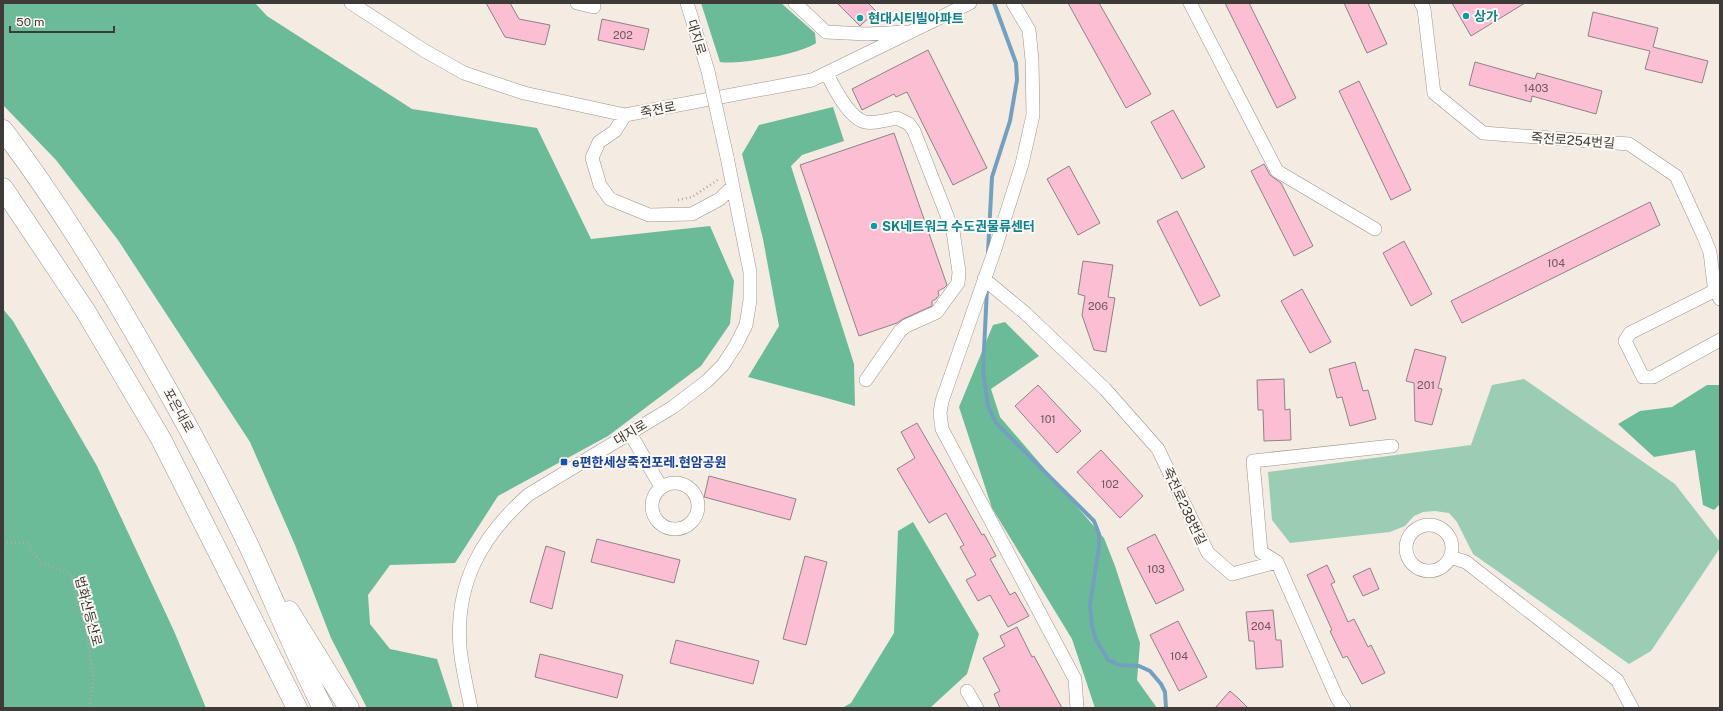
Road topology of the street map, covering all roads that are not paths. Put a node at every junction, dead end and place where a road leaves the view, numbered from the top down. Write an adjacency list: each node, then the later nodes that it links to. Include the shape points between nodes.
1 (351, 3): 12 (street, 죽전로, via 464,73 524,93)
2 (577, 3): 9 (street)
3 (686, 3): 14 (street, 대지로, bridge, via 708,71)
4 (795, 3): 10 (street, via 826,32 867,34)
5 (970, 3): 10 (street, 죽전로)
6 (1013, 3): 17 (street, via 1029,30 1033,115 1022,164 994,252)
7 (1190, 3): 16 (street, via 1277,170)
8 (1421, 3): 18 (street, 죽전로254번길, via 1424,9 1434,93 1483,133 1629,144 1676,176 1710,252 1714,285)
9 (594, 7)
10 (913, 31): 11 (street, 죽전로)
11 (827, 74): 12 (street, 죽전로, via 812,80); 20 (street, via 852,114 859,120 875,122 897,118 909,124 914,131 953,231 959,272 958,283 937,312 900,331)
12 (626, 115): 14 (street, via 614,131 599,142 592,158 600,185 610,199 649,215 692,214 720,200)
13 (3, 130): 24 (highway, 포은대로, via 77,236 121,308 186,422)
14 (733, 186): 21 (street, 대지로, via 750,272 750,300 746,325 723,365 707,381 673,407)
15 (3, 188): 27 (highway, via 86,312 161,439)
16 (1375, 230)
17 (988, 283): 26 (street, 죽전로238번길, via 1025,313 1104,389 1158,449 1208,553 1232,574); 35 (street, via 942,401 942,429 1075,679)
18 (1718, 294): 19 (street, via 1630,333 1625,342 1643,377 1653,377)
19 (1720, 340)
20 (866, 380)
21 (630, 433): 23 (street); 33 (street, 대지로, via 528,495 508,513 479,553 468,575 459,623 460,649)
22 (1392, 446): 26 (street, via 1253,461 1261,552)
23 (661, 487): 23 (street, via 653,499 653,514 662,526 669,529 684,528 694,519 698,506 698,490 675,483)
24 (246, 541): 31 (highway, 포은대로); 32 (highway)
25 (1450, 557): 37 (street, via 1466,562 1617,680)
26 (1276, 562): 36 (street, via 1337,698)
27 (238, 591): 29 (highway); 30 (highway)
28 (967, 691): 34 (street)
29 (289, 708)
30 (297, 708)
31 (323, 708)
32 (349, 708)
33 (471, 708)
34 (977, 708)
35 (1077, 708)
36 (1344, 708)
37 (1632, 708)

